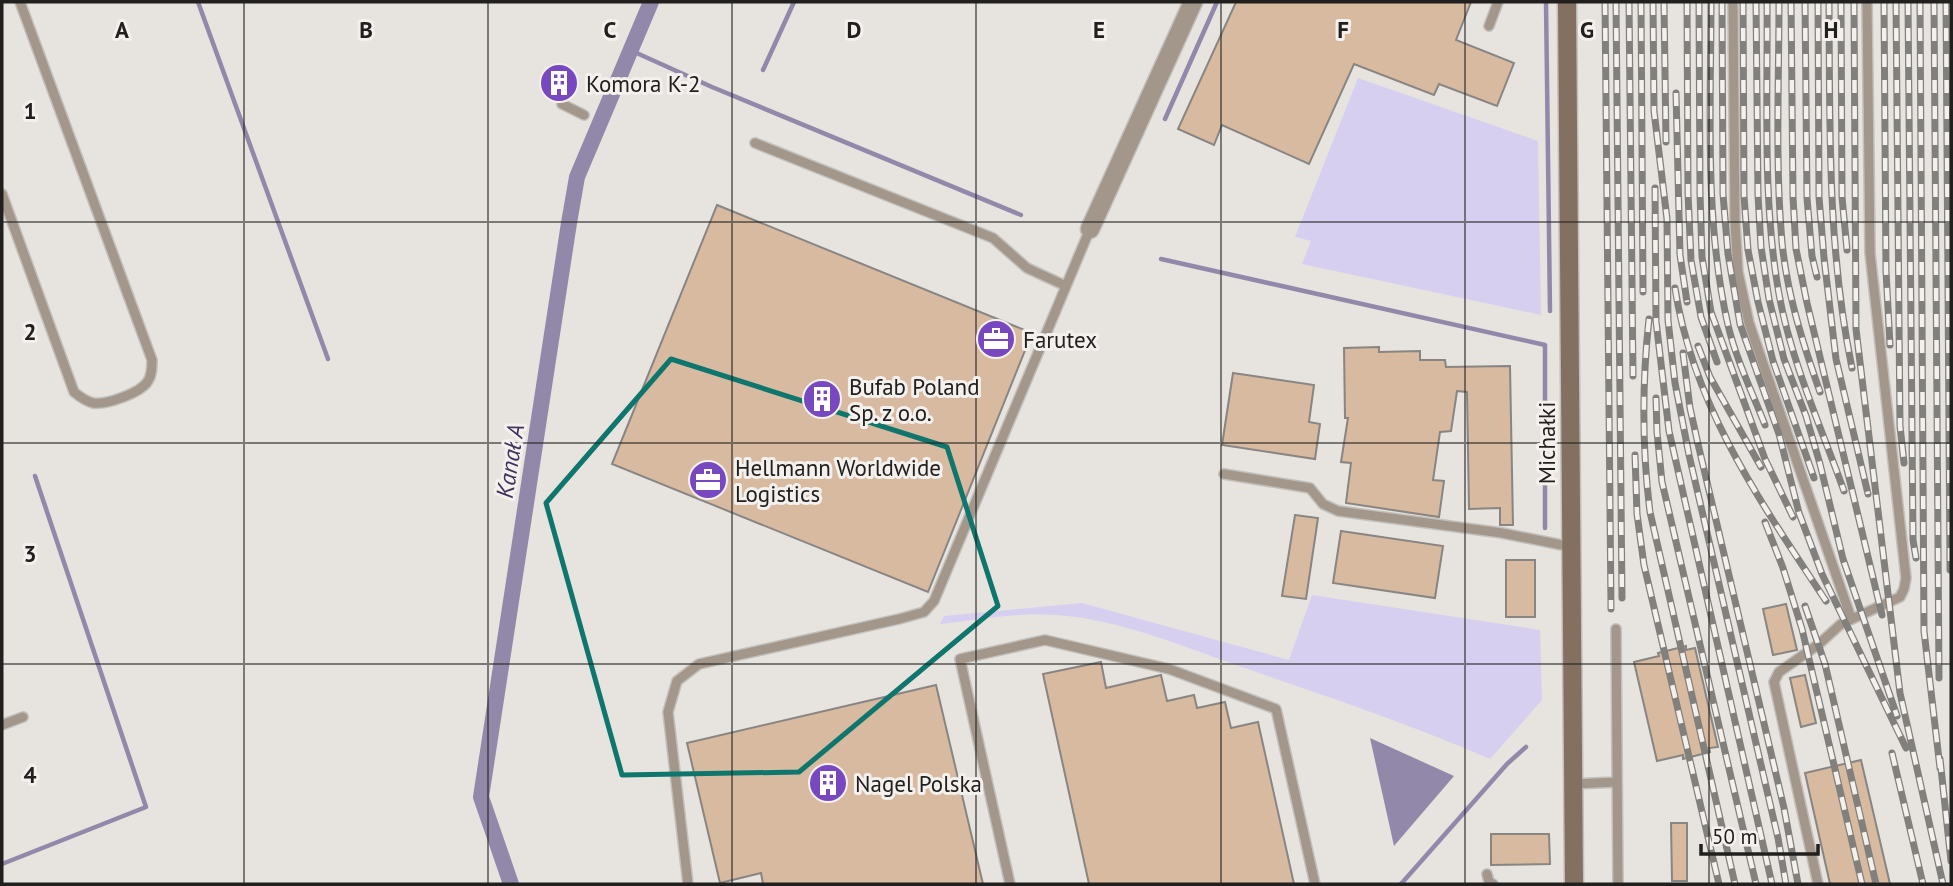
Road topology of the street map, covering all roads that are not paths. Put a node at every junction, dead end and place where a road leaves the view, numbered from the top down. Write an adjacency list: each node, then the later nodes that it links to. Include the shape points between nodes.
1 (20, 2): 11 (lane, via 152,360 141,390 95,404 74,392)
2 (1193, 2): 12 (street)
3 (1498, 2): 7 (lane)
4 (1567, 2): 15 (street, Michałki)
5 (1733, 2): 16 (lane, via 1738,272 1749,323)
6 (1867, 2): 16 (lane, via 1870,254 1906,578 1900,597)
7 (1489, 26)
8 (562, 104): 9 (lane)
9 (584, 115)
10 (755, 143): 13 (lane, via 993,239 1027,268)
11 (2, 194)
12 (1090, 229): 13 (lane)
13 (1066, 286): 23 (lane, via 934,601 924,612 699,664 677,681 668,712)
14 (1224, 474): 15 (lane, via 1310,488 1323,504 1338,511)
15 (1572, 547): 21 (street, Michałki)
16 (1852, 618): 29 (lane, via 1779,672 1774,682)
17 (1616, 629): 20 (lane)
18 (23, 717): 19 (lane)
19 (2, 725)
20 (1617, 782): 21 (lane); 28 (lane)
21 (1573, 784): 27 (street, Michałki)
22 (1487, 874): 26 (lane)
23 (688, 884)
24 (1010, 884): 25 (lane, via 960,659 1045,640 1169,669 1276,709)
25 (1315, 884)
26 (1493, 884)
27 (1574, 884)
28 (1618, 884)
29 (1818, 884)

